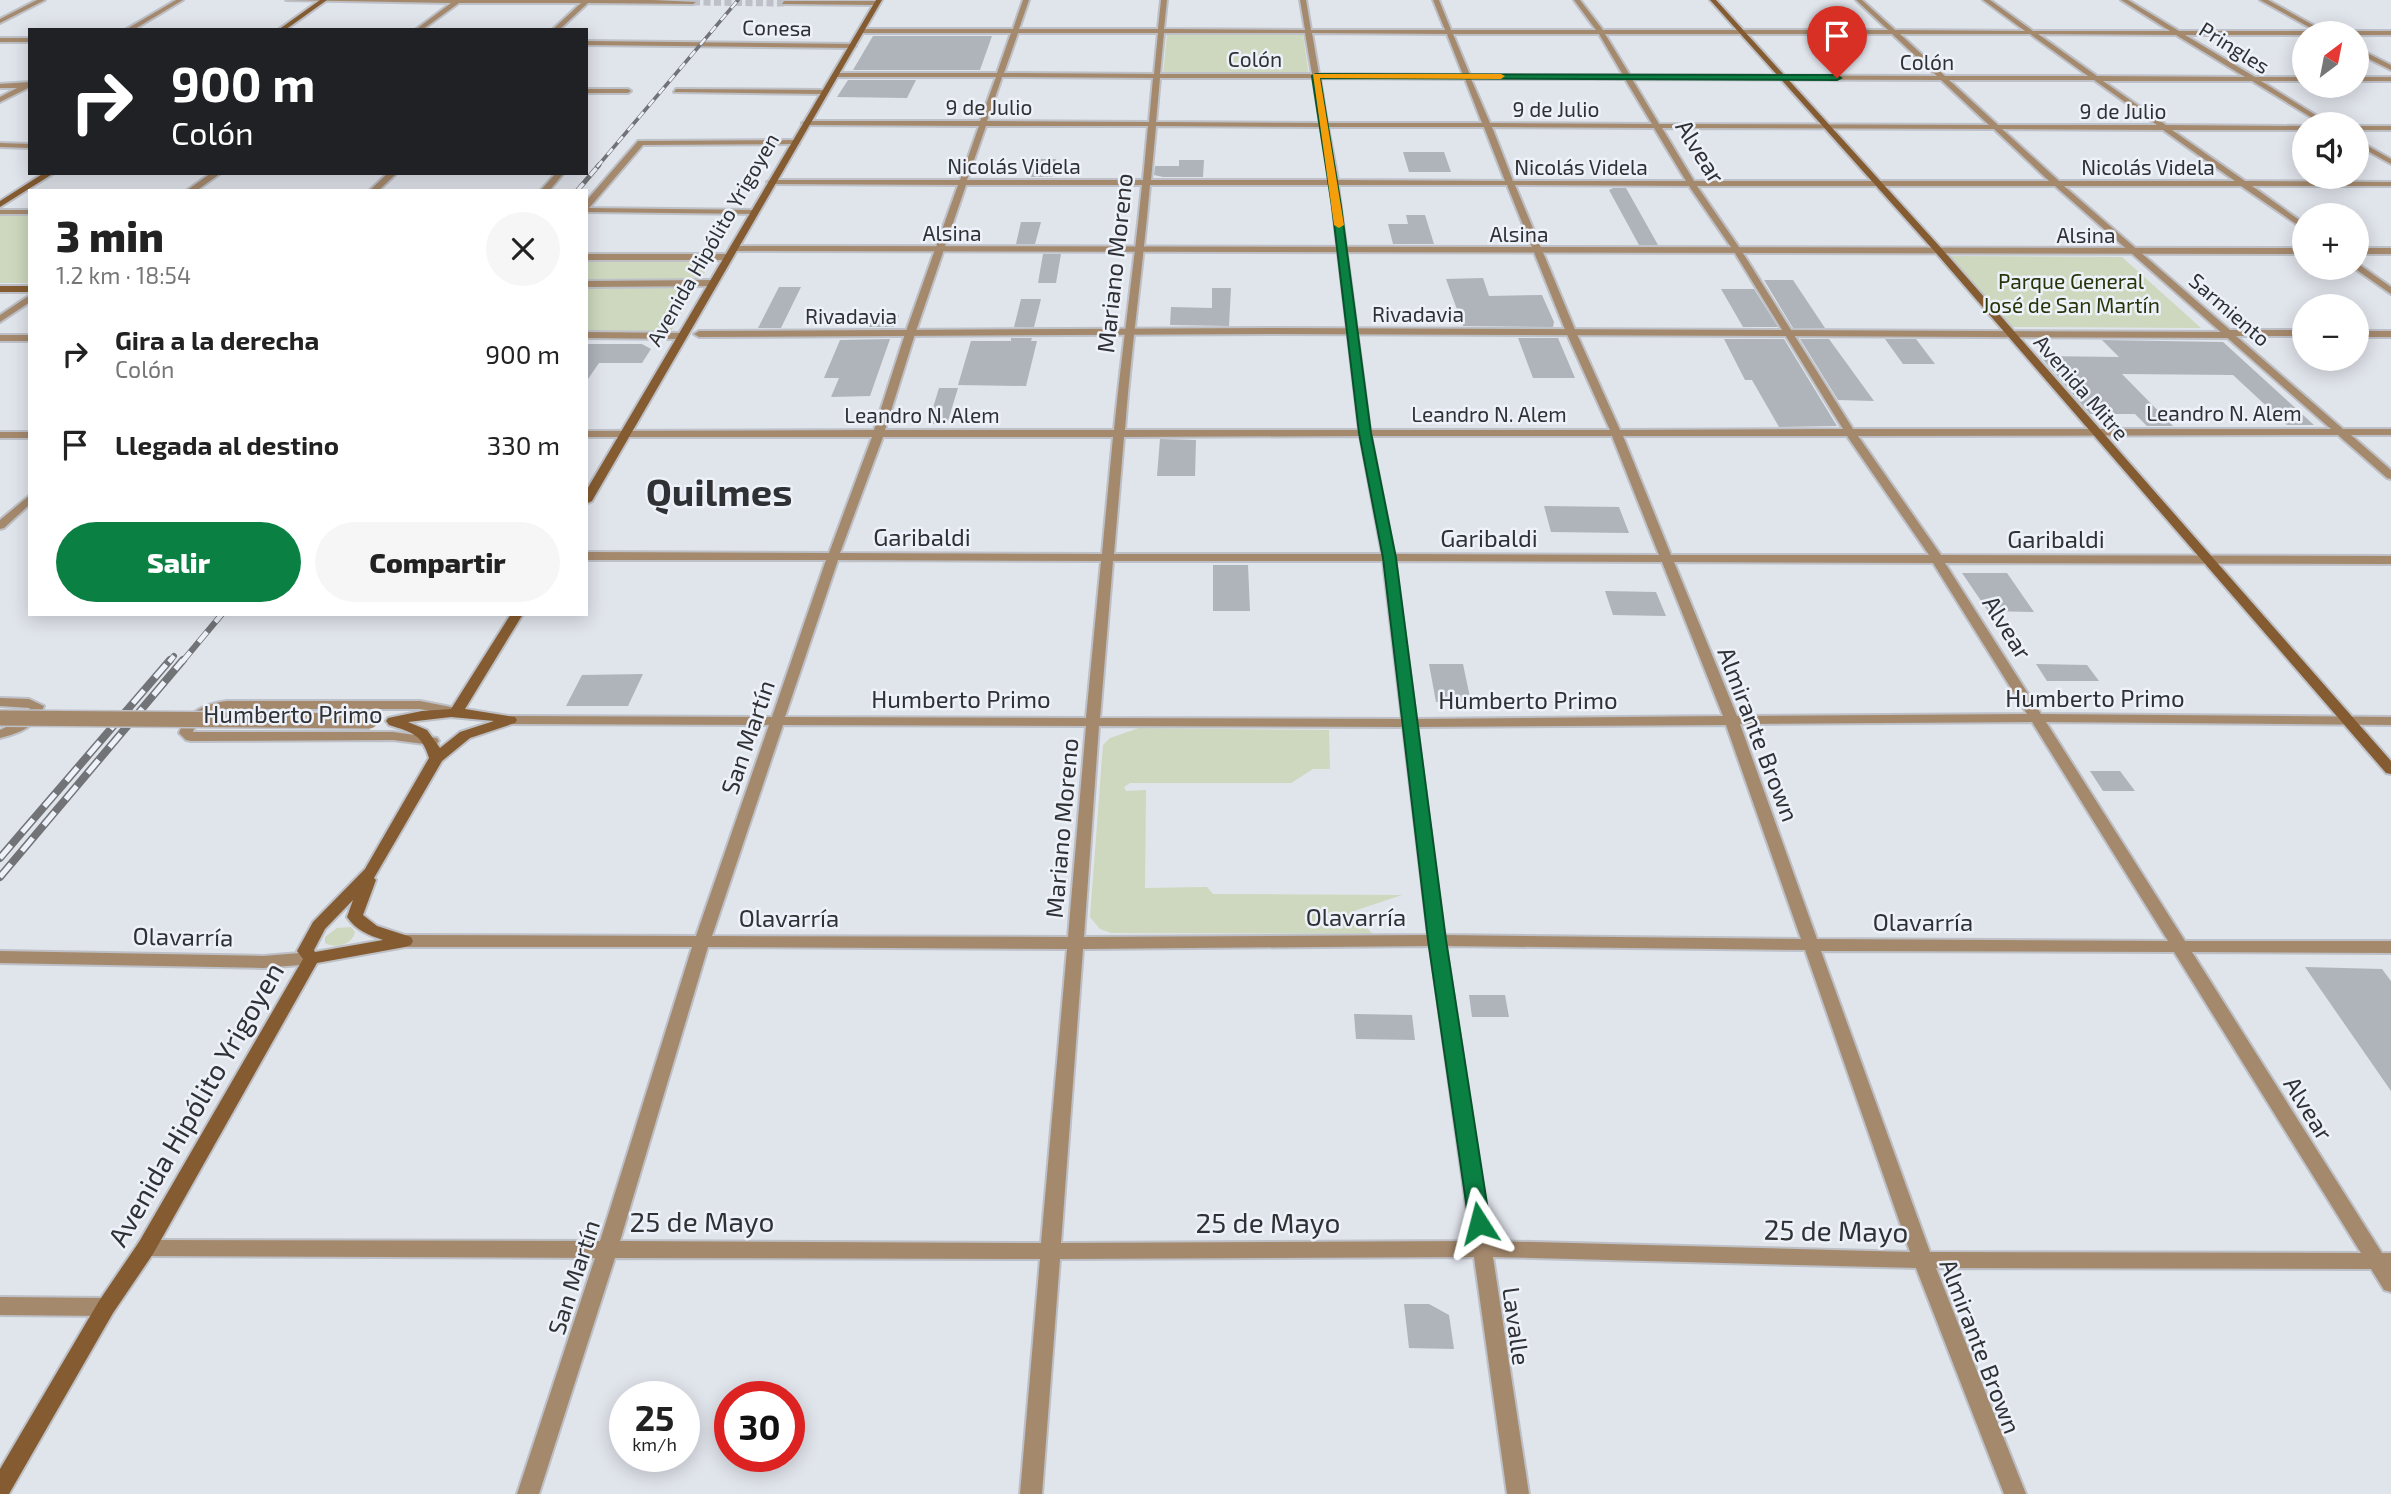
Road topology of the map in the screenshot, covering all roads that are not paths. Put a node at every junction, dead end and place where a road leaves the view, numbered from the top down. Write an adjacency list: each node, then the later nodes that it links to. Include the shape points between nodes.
1 (42, 0): 20 (street)
2 (180, 0): 22 (street)
3 (289, 0): 4 (street)
4 (324, 0): 15 (street); 23 (main road)
5 (1026, 0): 30 (street, San Martín)
6 (1164, 0): 31 (street, Mariano Moreno)
7 (1303, 0): 32 (street, Lavalle)
8 (1436, 0): 33 (street, Almirante Brown)
9 (1577, 0): 34 (street, Alvear)
10 (1713, 0): 26 (main road, Avenida Mitre)
11 (1859, 0): 27 (street, Sarmiento)
12 (1986, 0): 28 (street)
13 (2124, 0): 35 (street, Pringles)
14 (2263, 0): 21 (street)
15 (457, 1): 16 (street); 24 (street)
16 (587, 1): 17 (street); 25 (street)
17 (693, 2)
18 (878, 2): 19 (street); 29 (main road, Avenida Hipólito Yrigoyen)
19 (784, 3)
20 (0, 21)
21 (2302, 21)
22 (131, 28)
23 (284, 28)
24 (421, 28)
25 (557, 28)
26 (1742, 31): 27 (street); 34 (street); 51 (main road, Avenida Mitre)
27 (1893, 31): 28 (street); 52 (street, Sarmiento)
28 (2031, 31): 35 (street); 53 (street)
29 (862, 32): 30 (street); 42 (main road, Avenida Hipólito Yrigoyen)
30 (1014, 32): 31 (street); 46 (street, San Martín)
31 (1159, 32): 32 (street); 47 (street, Mariano Moreno)
32 (1308, 32): 33 (street); 48 (street, Lavalle)
33 (1447, 32): 34 (street); 49 (street, Almirante Brown)
34 (1600, 32): 50 (street, Alvear)
35 (2177, 32): 36 (street); 54 (street, Pringles)
36 (2292, 33)
37 (2370, 33): 38 (street)
38 (2391, 33)
39 (0, 40): 40 (street)
40 (28, 40)
41 (588, 43): 42 (street, Conesa)
42 (853, 46): 45 (main road, Avenida Hipólito Yrigoyen)
43 (2370, 57): 44 (street)
44 (2391, 68)
45 (835, 75): 46 (street, Colón); 63 (main road, Avenida Hipólito Yrigoyen)
46 (998, 76): 47 (street, Colón); 67 (street, San Martín)
47 (1157, 76): 48 (street, Colón); 68 (street, Mariano Moreno)
48 (1316, 76): 49 (street, Colón); 69 (street, Lavalle)
49 (1469, 76): 50 (street, Colón); 70 (street, Almirante Brown)
50 (1627, 77): 51 (street, Colón); 71 (street, Alvear)
51 (1782, 77): 52 (street, Colón); 72 (main road, Avenida Mitre)
52 (1945, 78): 53 (street, Colón); 73 (street, Sarmiento)
53 (2095, 79): 54 (street, Colón); 74 (street)
54 (2252, 79): 55 (street, Colón); 65 (street, Pringles)
55 (2292, 79)
56 (2370, 79): 57 (street)
57 (2391, 79)
58 (28, 85): 59 (street); 64 (street)
59 (0, 86)
60 (588, 91): 61 (street)
61 (628, 91)
62 (676, 91): 63 (street)
63 (824, 92): 66 (main road, Avenida Hipólito Yrigoyen)
64 (0, 100)
65 (2307, 112)
66 (806, 123): 67 (street, 9 de Julio); 78 (main road, Avenida Hipólito Yrigoyen)
67 (983, 124): 68 (street, 9 de Julio); 88 (street, San Martín)
68 (1153, 124): 69 (street, 9 de Julio); 89 (street, Mariano Moreno)
69 (1324, 125): 70 (street, 9 de Julio); 90 (street, Lavalle)
70 (1487, 125): 71 (street, 9 de Julio); 91 (street, Almirante Brown)
71 (1657, 126): 72 (street, 9 de Julio); 92 (street, Alvear)
72 (1826, 127): 73 (street, 9 de Julio); 93 (main road, Avenida Mitre)
73 (1996, 127): 74 (street, 9 de Julio); 95 (street, Sarmiento)
74 (2164, 128): 75 (street, 9 de Julio); 94 (street)
75 (2292, 128)
76 (2369, 128): 77 (street)
77 (2391, 128)
78 (796, 142): 87 (main road, Avenida Hipólito Yrigoyen); 101 (street, via 637,145)
79 (0, 145): 80 (street)
80 (28, 146)
81 (2369, 149): 82 (street)
82 (2391, 162)
83 (47, 175): 100 (main road)
84 (213, 175): 97 (street)
85 (391, 175): 98 (street)
86 (558, 175): 99 (street)
87 (771, 182): 88 (street, Nicolás Videla); 105 (main road, Avenida Hipólito Yrigoyen)
88 (962, 182): 89 (street, Nicolás Videla); 107 (street, San Martín)
89 (1146, 183): 90 (street, Nicolás Videla); 108 (street, Mariano Moreno)
90 (1334, 183): 91 (street, Nicolás Videla); 110 (street, Lavalle)
91 (1512, 183): 92 (street, Nicolás Videla); 111 (street, Almirante Brown)
92 (1691, 183): 93 (street, Nicolás Videla); 109 (street, Alvear)
93 (1878, 183): 95 (street, Nicolás Videla); 112 (main road, Avenida Mitre)
94 (2243, 183): 95 (street, Nicolás Videla); 96 (street, Nicolás Videla); 106 (street)
95 (2057, 184): 113 (street, Sarmiento)
96 (2391, 184)
97 (193, 189)
98 (375, 189)
99 (546, 189)
100 (0, 205)
101 (588, 206)
102 (588, 208): 105 (street)
103 (0, 212): 104 (street)
104 (28, 212)
105 (754, 212): 117 (main road, Avenida Hipólito Yrigoyen)
106 (2292, 219)
107 (942, 249): 108 (street, Alsina); 117 (street, Alsina); 132 (street, San Martín)
108 (1140, 250): 110 (street, Alsina); 129 (street, Mariano Moreno)
109 (1737, 250): 111 (street, Alsina); 112 (street, Alsina); 130 (street, Alvear)
110 (1343, 251): 111 (street, Alsina); 127 (street, Lavalle)
111 (1539, 251): 128 (street, Almirante Brown)
112 (1938, 251): 113 (street, Alsina); 138 (main road, Avenida Mitre)
113 (2132, 251): 114 (street, Alsina); 133 (street, Sarmiento)
114 (2292, 251)
115 (2369, 251): 116 (street)
116 (2391, 251)
117 (731, 253): 118 (street, Alsina); 121 (main road, Avenida Hipólito Yrigoyen)
118 (588, 257)
119 (2369, 274): 124 (street)
120 (588, 284): 121 (street)
121 (713, 284): 139 (main road, Avenida Hipólito Yrigoyen)
122 (0, 289): 123 (main road)
123 (28, 289)
124 (2391, 290)
125 (28, 299): 126 (street)
126 (0, 319)
127 (1351, 332): 128 (street, Rivadavia); 129 (street, Rivadavia); 148 (street, Lavalle)
128 (1571, 332): 130 (street, Rivadavia); 143 (street, Almirante Brown)
129 (1128, 333): 132 (street, Rivadavia); 142 (street, Mariano Moreno)
130 (1789, 333): 138 (street, Rivadavia); 149 (street, Alvear)
131 (699, 334): 132 (street, Rivadavia)
132 (910, 334): 147 (street, San Martín)
133 (2231, 334): 134 (street); 138 (street, Rivadavia); 145 (street, Sarmiento)
134 (2292, 334)
135 (2369, 334): 136 (street)
136 (2391, 334)
137 (588, 335): 139 (street)
138 (2011, 335): 144 (main road, Avenida Mitre)
139 (681, 336): 153 (main road, Avenida Hipólito Yrigoyen)
140 (0, 338): 141 (street)
141 (28, 338)
142 (1120, 432): 147 (street, Leandro N. Alem); 148 (street, Leandro N. Alem); 160 (street, Mariano Moreno)
143 (1616, 432): 148 (street, Leandro N. Alem); 149 (street, Leandro N. Alem); 162 (street, Almirante Brown)
144 (2096, 432): 145 (street, Leandro N. Alem); 149 (street, Leandro N. Alem); 163 (main road, Avenida Mitre)
145 (2341, 432): 146 (street, Leandro N. Alem); 154 (street, Sarmiento)
146 (2391, 432)
147 (879, 433): 153 (street, Leandro N. Alem); 159 (street, San Martín)
148 (1365, 433): 161 (street, Lavalle)
149 (1851, 434): 164 (street, Alvear)
150 (0, 435): 151 (street)
151 (28, 435)
152 (588, 435): 153 (street, Leandro N. Alem)
153 (627, 435): 155 (main road, Avenida Hipólito Yrigoyen)
154 (2391, 476)
155 (588, 498)
156 (28, 500): 157 (street)
157 (0, 526)
158 (588, 556): 159 (street, Garibaldi)
159 (833, 557): 160 (street, Garibaldi); 171 (street, San Martín)
160 (1108, 557): 161 (street, Garibaldi); 173 (street, Mariano Moreno)
161 (1390, 558): 162 (street, Garibaldi); 178 (street, Lavalle)
162 (1665, 558): 164 (street, Garibaldi); 174 (street, Almirante Brown)
163 (2206, 558): 164 (street, Garibaldi); 165 (street, Garibaldi); 175 (main road, Avenida Mitre)
164 (1937, 559): 170 (street, Alvear)
165 (2391, 560)
166 (516, 616): 168 (main road)
167 (0, 702): 179 (street, via 37,706 34,718)
168 (456, 712): 172 (main road, Humberto Primo); 177 (main road, Humberto Primo, via 419,714); 180 (street, Humberto Primo, via 420,705 227,705 197,716 186,733 191,737 393,736)
169 (0, 718): 177 (street, bridge)
170 (2035, 718): 174 (street, Humberto Primo); 175 (street, Humberto Primo); 189 (street, Alvear)
171 (779, 719): 172 (street, Humberto Primo); 173 (street, Humberto Primo); 186 (street, San Martín)
172 (510, 720): 181 (main road, Avenida Hipólito Yrigoyen, via 465,735)
173 (1093, 721): 178 (street, Humberto Primo); 187 (street, Mariano Moreno)
174 (1732, 721): 178 (street, Humberto Primo); 188 (street, Almirante Brown)
175 (2348, 721): 176 (street, Humberto Primo); 182 (main road, Avenida Mitre)
176 (2391, 721)
177 (393, 722): 180 (main road, via 414,728)
178 (1411, 723): 184 (street, Lavalle)
179 (0, 734)
180 (432, 741): 181 (main road)
181 (436, 758): 183 (main road, Avenida Hipólito Yrigoyen)
182 (2391, 770)
183 (371, 872): 185 (main road, Olavarría, via 355,917 371,930); 192 (main road, Avenida Hipólito Yrigoyen, via 312,936 306,951)
184 (1437, 940): 187 (street, Olavarría); 188 (street, Olavarría); 195 (street, Lavalle)
185 (405, 941): 186 (street, Olavarría); 192 (main road, Olavarría)
186 (702, 942): 187 (street, Olavarría); 194 (street, San Martín)
187 (1075, 943): 196 (street, Mariano Moreno)
188 (1813, 945): 189 (street, Olavarría); 197 (street, Almirante Brown)
189 (2179, 946): 190 (street, Olavarría); 198 (street, Alvear)
190 (2391, 947)
191 (0, 957): 192 (street, Olavarría, via 263,962)
192 (312, 958): 193 (main road, Avenida Hipólito Yrigoyen)
193 (146, 1248): 194 (street, 25 de Mayo); 201 (main road, Avenida Hipólito Yrigoyen)
194 (608, 1248): 196 (street, 25 de Mayo); 203 (street, San Martín)
195 (1483, 1249): 196 (street, 25 de Mayo); 197 (street, 25 de Mayo); 205 (street, Lavalle)
196 (1051, 1251): 204 (street, Mariano Moreno)
197 (1923, 1260): 198 (street, 25 de Mayo); 206 (street, Almirante Brown)
198 (2384, 1261): 199 (street, Alvear)
199 (2391, 1284)
200 (0, 1306): 201 (street)
201 (106, 1307): 202 (main road, Avenida Hipólito Yrigoyen)
202 (0, 1489)
203 (528, 1494)
204 (1031, 1494)
205 (1518, 1494)
206 (2015, 1494)

